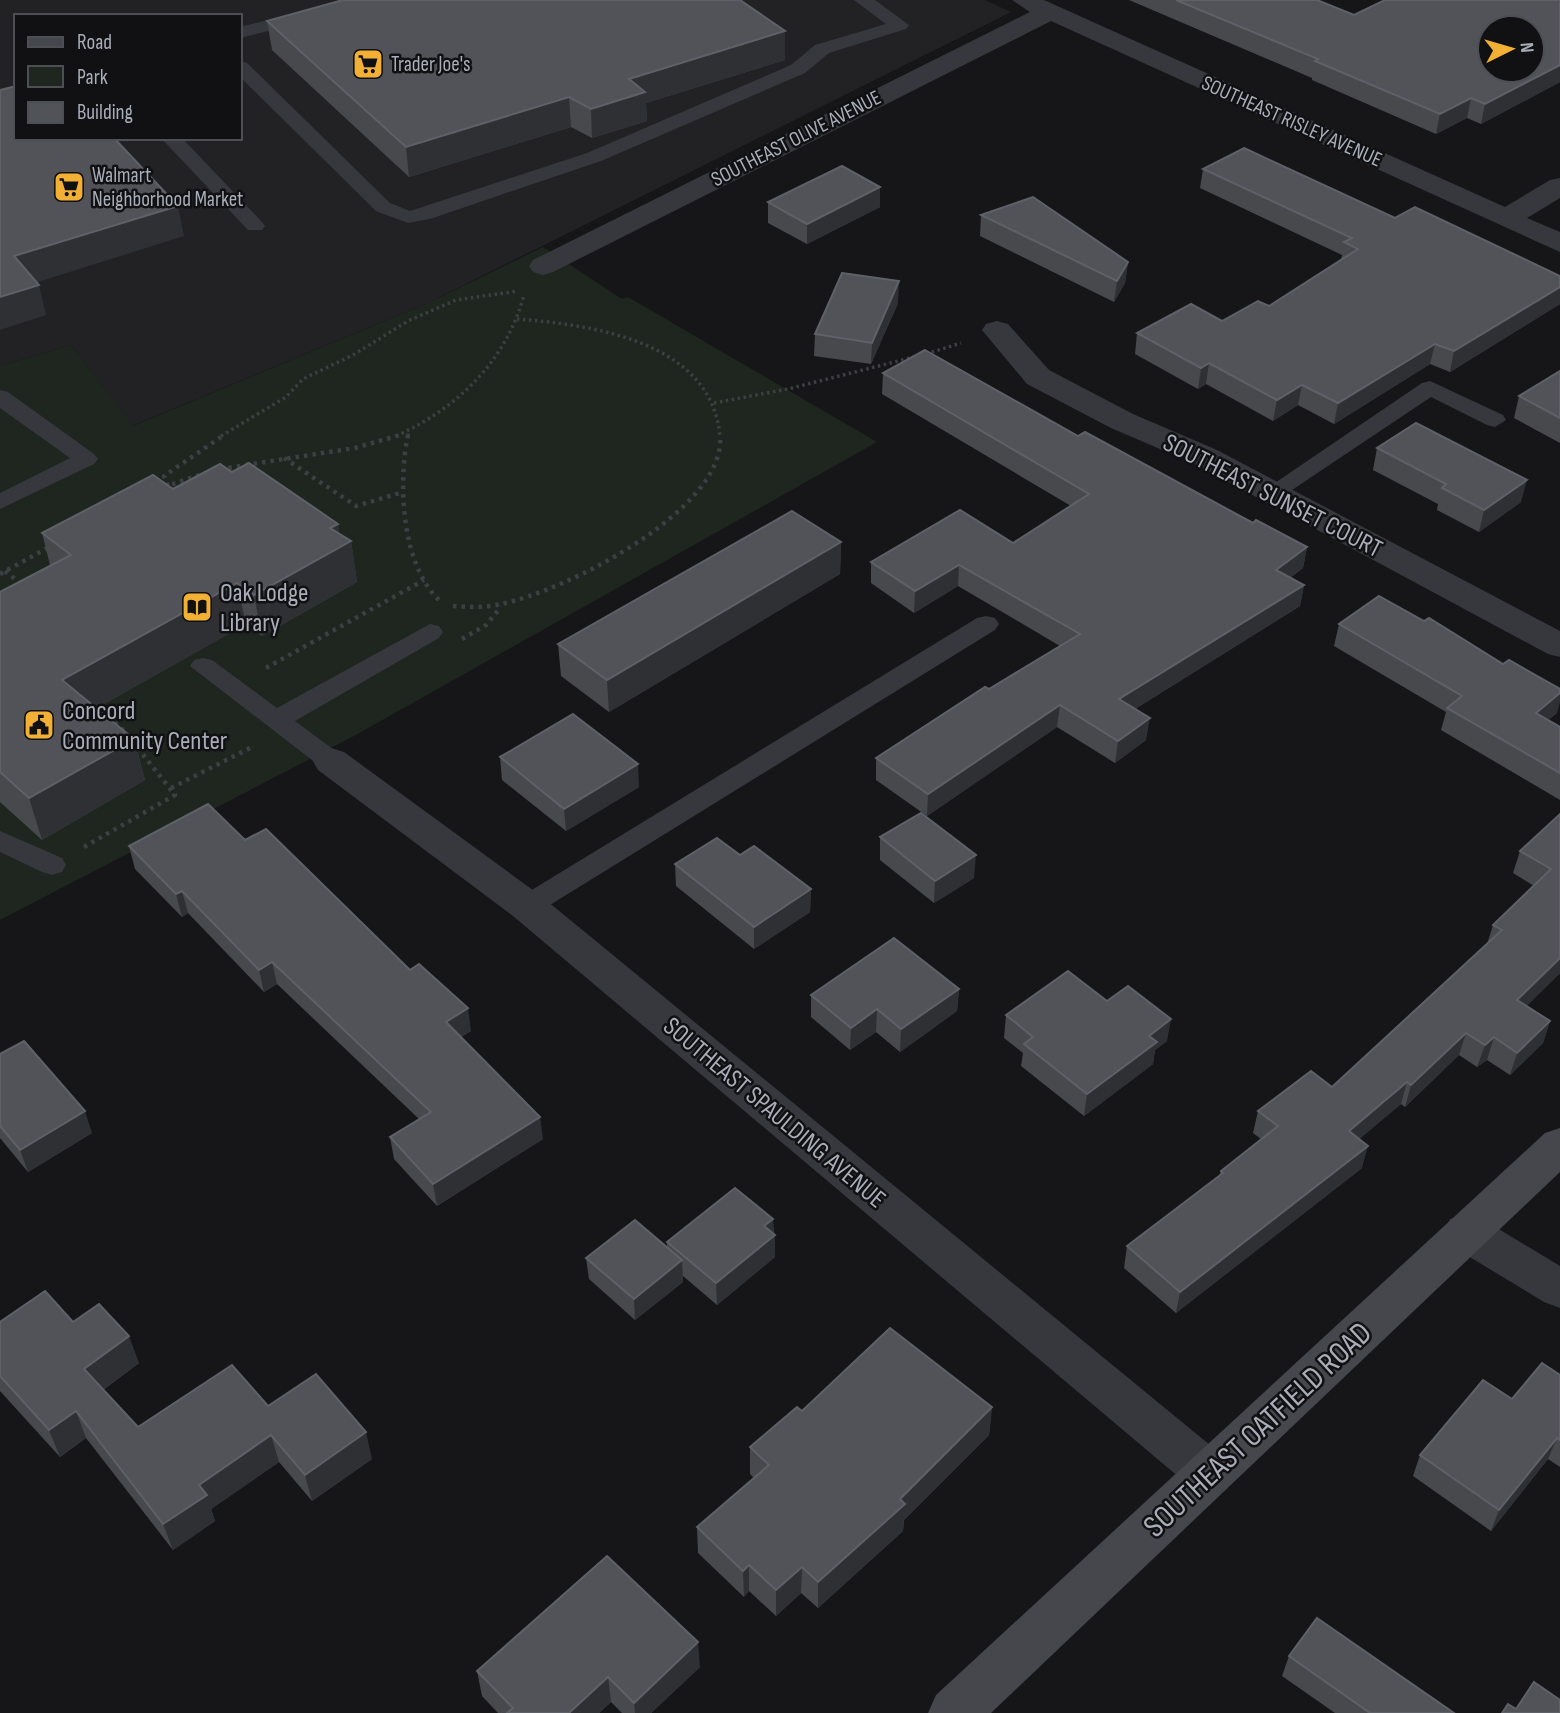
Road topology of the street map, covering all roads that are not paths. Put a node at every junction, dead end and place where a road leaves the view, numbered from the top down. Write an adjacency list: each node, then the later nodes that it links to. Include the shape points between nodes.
1 (298, 0): 5 (lane, via 319,12)
2 (863, 0): 6 (lane, via 900,25 822,49 798,69 594,157 423,215 408,216 383,207)
3 (1024, 0): 4 (street, SOUTHEAST RISLEY AVENUE)
4 (1050, 12): 9 (street, SOUTHEAST RISLEY AVENUE); 12 (street, SOUTHEAST OLIVE AVENUE)
5 (242, 32)
6 (242, 69)
7 (173, 140): 10 (lane)
8 (1560, 186): 9 (street)
9 (1507, 218): 11 (street, SOUTHEAST RISLEY AVENUE)
10 (255, 226)
11 (1560, 243)
12 (543, 266)
13 (997, 330): 16 (street, SOUTHEAST SUNSET COURT, via 1038,377)
14 (0, 397): 17 (lane, via 86,459)
15 (1495, 420): 16 (lane, via 1430,388)
16 (1272, 493): 20 (street, SOUTHEAST SUNSET COURT)
17 (0, 502)
18 (986, 624): 26 (lane)
19 (430, 632): 22 (lane)
20 (1560, 646)
21 (203, 666): 22 (lane)
22 (277, 720): 23 (lane)
23 (331, 761): 26 (street, SOUTHEAST SPAULDING AVENUE)
24 (0, 841): 25 (lane)
25 (52, 865)
26 (527, 905): 30 (street, SOUTHEAST SPAULDING AVENUE)
27 (1560, 1145): 28 (main road, SOUTHEAST OATFIELD ROAD)
28 (1466, 1232): 29 (street); 30 (main road, SOUTHEAST OATFIELD ROAD)
29 (1560, 1289)
30 (1210, 1474): 31 (main road, SOUTHEAST OATFIELD ROAD)
31 (954, 1713)

